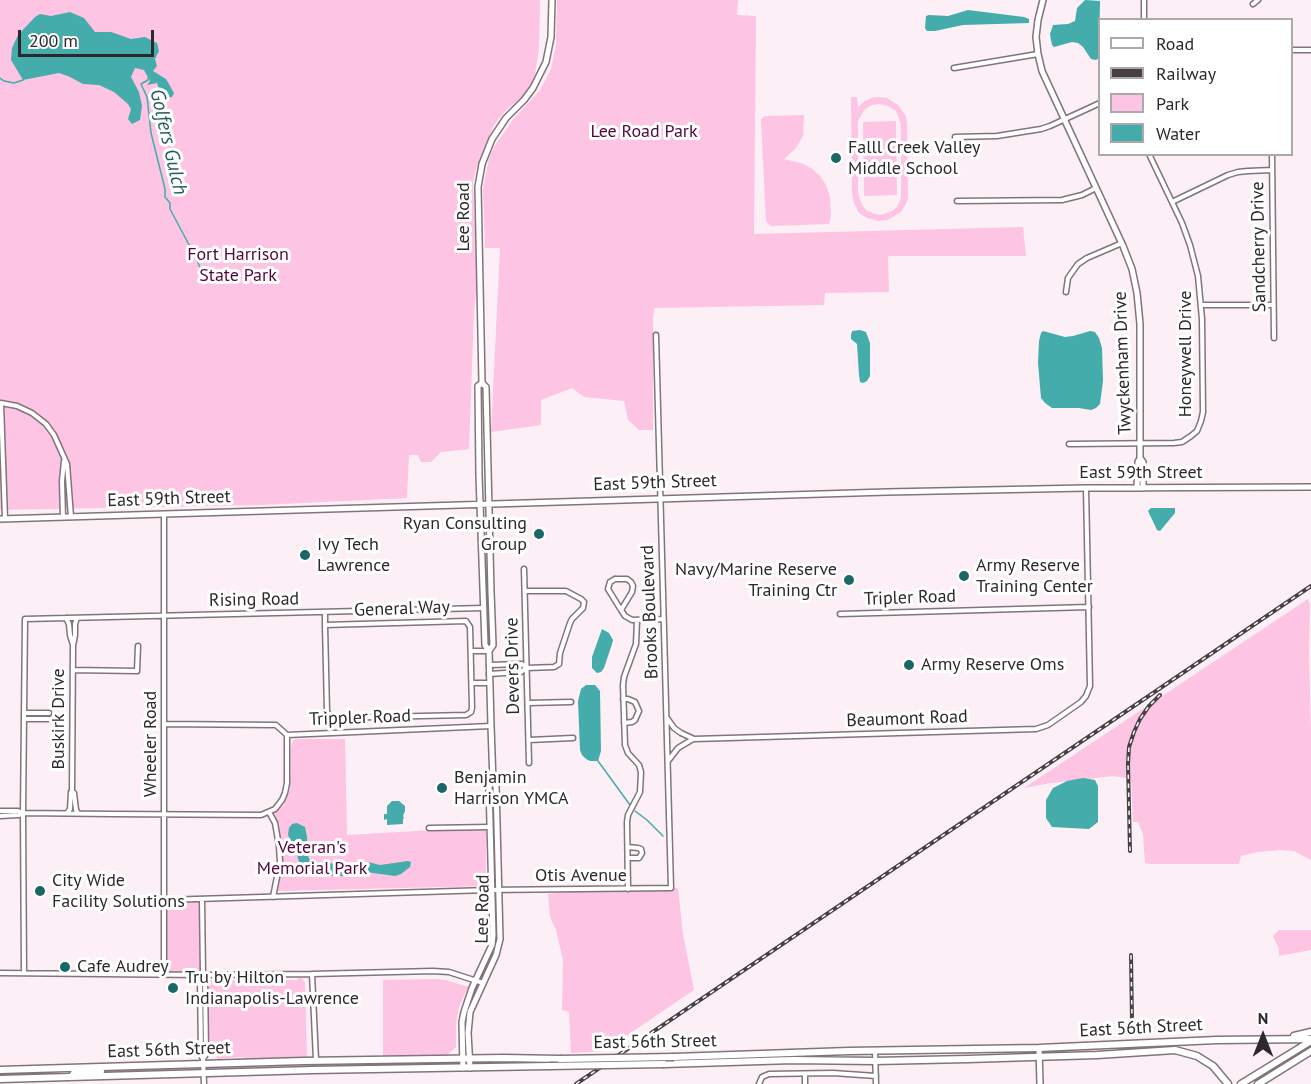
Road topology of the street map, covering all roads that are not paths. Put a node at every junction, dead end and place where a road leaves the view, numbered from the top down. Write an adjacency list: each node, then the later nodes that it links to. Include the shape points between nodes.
1 (552, 0): 26 (street, Lee Road, via 550,46 541,76 497,130 479,175)
2 (1044, 0): 9 (street, Twyckenham Drive, via 1037,24)
3 (1144, 0): 6 (street)
4 (1258, 0): 5 (street)
5 (1253, 4)
6 (1144, 18)
7 (1293, 50): 8 (street)
8 (1311, 50)
9 (1038, 54): 10 (street); 12 (street, Twyckenham Drive)
10 (954, 68)
11 (1098, 104): 12 (street)
12 (1064, 120): 13 (street, via 1004,136); 17 (street, Twyckenham Drive)
13 (955, 137)
14 (1150, 156): 19 (street, Honeywell Drive)
15 (1272, 156): 16 (street, Sandcherry Drive)
16 (1272, 171): 19 (street, via 1233,174); 23 (street, Sandcherry Drive)
17 (1096, 188): 18 (street, via 1062,200); 20 (street, Twyckenham Drive)
18 (957, 201)
19 (1172, 202): 22 (street, Honeywell Drive, via 1192,254)
20 (1122, 243): 21 (street, via 1078,264 1069,276); 29 (street, Twyckenham Drive, via 1139,309)
21 (1066, 292)
22 (1202, 305): 23 (street); 29 (street, Honeywell Drive, via 1200,425 1182,442)
23 (1273, 305): 25 (street, Sandcherry Drive)
24 (656, 336): 34 (street, Brooks Boulevard)
25 (1274, 338)
26 (482, 382): 35 (street, Lee Road, via 486,387); 36 (street, Lee Road, via 478,386)
27 (1, 403): 30 (street, via 25,409 42,420 57,440); 40 (street)
28 (1069, 444): 29 (street, Honeywell Drive)
29 (1140, 444): 33 (street, Twyckenham Drive)
30 (64, 461): 38 (street); 39 (street)
31 (1311, 487): 33 (street, East 59th Street)
32 (1086, 488): 33 (street, East 59th Street); 34 (street, East 59th Street); 43 (street, Beaumont Road)
33 (1140, 488)
34 (660, 498): 35 (street, East 59th Street); 51 (street, Brooks Boulevard)
35 (488, 503): 36 (street, East 59th Street); 57 (street, Lee Road, via 492,645)
36 (480, 504): 37 (street, East 59th Street); 44 (street, Lee Road)
37 (164, 514): 39 (street, East 59th Street); 48 (street, Wheeler Road)
38 (63, 517): 39 (street, East 59th Street); 40 (street, East 59th Street)
39 (71, 517)
40 (2, 519)
41 (524, 569): 42 (street, Devers Drive)
42 (525, 591): 59 (street, Devers Drive); 59 (street, via 566,591 584,604 570,623 559,665)
43 (1089, 607): 47 (street, Tripler Road); 77 (street, Beaumont Road, via 1090,688 1081,702 1048,725 1036,729)
44 (484, 608): 46 (street, Rising Road); 57 (street, Lee Road, via 485,645)
45 (621, 609): 45 (street, via 632,592 633,586 627,579 609,582 608,589); 52 (street, via 628,618)
46 (325, 612): 48 (street, Rising Road); 53 (street)
47 (840, 614)
48 (164, 616): 50 (street, Rising Road); 73 (street, Wheeler Road)
49 (66, 618): 50 (street, Rising Road); 54 (street, Buskirk Drive); 67 (street, Rising Road, via 25,619)
50 (77, 618): 54 (street, Buskirk Drive)
51 (663, 619): 52 (street); 69 (street, Brooks Boulevard)
52 (637, 620): 64 (street, via 636,644 623,681)
53 (325, 625): 56 (street, General Way, via 464,620 470,626); 62 (street, General Way, via 327,712 334,719 467,715 472,708)
54 (73, 646): 60 (street, Buskirk Drive)
55 (138, 646): 60 (street, via 138,671)
56 (471, 651): 57 (street); 62 (street, General Way)
57 (489, 651): 58 (street, Lee Road)
58 (489, 665): 59 (street, via 522,664); 61 (street, Lee Road)
59 (527, 668): 61 (street, via 521,672); 66 (street, Devers Drive)
60 (73, 670): 82 (street, Buskirk Drive)
61 (489, 674): 63 (street, Lee Road)
62 (472, 683): 63 (street)
63 (490, 683): 74 (street, Lee Road)
64 (623, 699): 72 (street); 72 (street, via 635,702 639,711 635,720)
65 (572, 702): 66 (street)
66 (528, 703): 78 (street, Devers Drive)
67 (24, 713): 68 (street); 70 (street)
68 (49, 713)
69 (666, 717): 77 (street, via 679,732); 80 (street, Brooks Boulevard)
70 (24, 719): 71 (street); 85 (street)
71 (49, 719)
72 (624, 723): 92 (street, via 626,747 641,772 640,794 627,820)
73 (164, 724): 75 (street, via 276,725); 88 (street, Wheeler Road)
74 (491, 726): 75 (street, Trippler Road); 81 (street, Lee Road)
75 (287, 735): 84 (street, Trippler Road, via 285,793)
76 (573, 738): 78 (street)
77 (694, 739): 80 (street, via 678,748)
78 (529, 740): 79 (street, Devers Drive)
79 (529, 763)
80 (668, 763): 94 (street, Brooks Boulevard)
81 (492, 782): 90 (street, Lee Road); 97 (street, Lee Road, via 496,786)
82 (72, 792): 86 (street, Buskirk Drive); 87 (street, Buskirk Drive)
83 (0, 811): 85 (street)
84 (270, 812): 88 (street); 98 (street, via 280,862)
85 (23, 813): 86 (street); 89 (street); 102 (street)
86 (67, 813): 87 (street)
87 (78, 814): 88 (street)
88 (164, 815): 100 (street, Wheeler Road)
89 (0, 816)
90 (490, 827): 91 (street); 96 (street, Lee Road)
91 (429, 828)
92 (628, 848): 93 (street); 93 (street, via 642,852 639,858)
93 (628, 858): 95 (street)
94 (671, 888): 95 (street, Otis Avenue)
95 (628, 889): 97 (street, Otis Avenue)
96 (492, 890): 97 (street, Otis Avenue); 98 (street, Otis Avenue); 106 (street, Lee Road, via 492,941)
97 (500, 890): 107 (street, Lee Road, via 500,939)
98 (273, 897): 99 (street, Otis Avenue)
99 (202, 899): 100 (street, Otis Avenue); 105 (street)
100 (164, 900): 104 (street, Wheeler Road)
101 (0, 973): 102 (street)
102 (24, 973): 104 (street)
103 (312, 974): 105 (street); 106 (street, via 433,971); 116 (street)
104 (164, 975): 105 (street)
105 (203, 975): 118 (street, via 207,1054)
106 (476, 981): 107 (street); 115 (street, Lee Road, via 463,1017)
107 (483, 983): 115 (street, Lee Road, via 469,1017)
108 (1311, 1032): 109 (main road)
109 (1280, 1039): 110 (main road, East 56th Street); 111 (main road, East 56th Street)
110 (1311, 1040): 135 (main road)
111 (1040, 1048): 113 (main road, East 56th Street); 114 (street)
112 (1311, 1051): 136 (main road)
113 (875, 1052): 115 (main road, East 56th Street, bridge); 117 (street)
114 (1040, 1057): 117 (main road, East 56th Street); 133 (street); 134 (main road, East 56th Street, via 1175,1050 1197,1056 1213,1066)
115 (466, 1059): 116 (main road, East 56th Street); 120 (street, Lee Road)
116 (316, 1061): 118 (main road, East 56th Street); 123 (main road, via 313,1065)
117 (875, 1061): 120 (main road, East 56th Street, bridge); 125 (street)
118 (203, 1066): 119 (main road, East 56th Street); 123 (main road, East 56th Street); 126 (main road, East 56th Street); 129 (street)
119 (106, 1067): 121 (main road, East 56th Street); 126 (main road, via 74,1073)
120 (466, 1068): 123 (main road, East 56th Street)
121 (52, 1069): 122 (main road, East 56th Street); 127 (main road, via 50,1073)
122 (0, 1070)
123 (262, 1071)
124 (805, 1074): 125 (street); 130 (street, via 769,1074); 131 (street)
125 (876, 1076): 132 (street)
126 (71, 1077): 127 (main road, East 56th Street)
127 (28, 1078): 128 (main road, East 56th Street)
128 (0, 1079)
129 (204, 1084)
130 (759, 1084)
131 (805, 1084)
132 (876, 1084)
133 (1040, 1084)
134 (1228, 1084)
135 (1241, 1084)
136 (1258, 1084)

